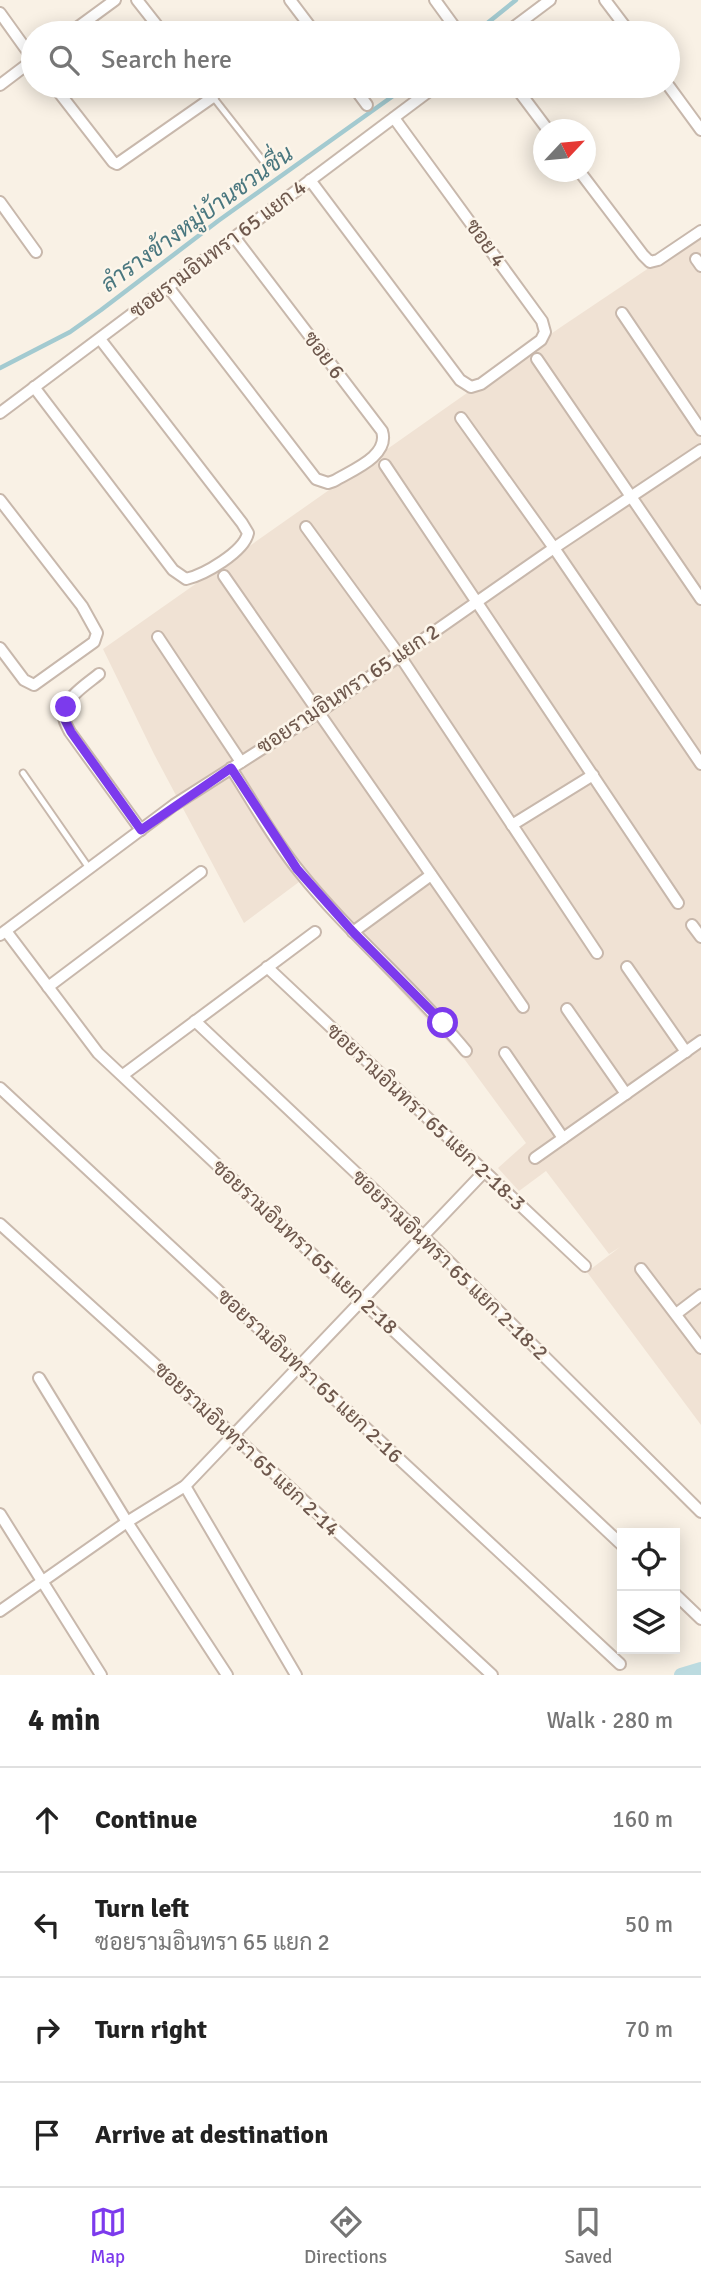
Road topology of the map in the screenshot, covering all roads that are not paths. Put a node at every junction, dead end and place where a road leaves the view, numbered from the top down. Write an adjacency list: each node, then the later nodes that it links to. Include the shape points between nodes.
1 (115, 0): 8 (street)
2 (136, 0): 9 (street)
3 (290, 0): 10 (street)
4 (435, 0): 11 (street)
5 (550, 0): 12 (street)
6 (605, 0): 13 (street)
7 (0, 13): 14 (street)
8 (86, 21)
9 (153, 21)
10 (306, 21)
11 (450, 21)
12 (522, 21)
13 (621, 21)
14 (21, 43)
15 (21, 69): 16 (street)
16 (0, 85)
17 (63, 98): 18 (street, via 117,164)
18 (212, 98)
19 (214, 98): 28 (lane)
20 (362, 98): 24 (street)
21 (420, 98): 25 (street, ซอยรามอินทรา 65 แยก 4)
22 (524, 98): 26 (street)
23 (678, 98): 27 (street)
24 (367, 105)
25 (394, 118): 29 (street, ซอยรามอินทรา 65 แยก 4); 29 (street, ซอย 4, via 542,321 545,332 541,340 481,384 471,387 460,380)
26 (540, 119)
27 (701, 130)
28 (264, 162)
29 (310, 180): 33 (street, ซอยรามอินทรา 65 แยก 4)
30 (588, 182): 32 (street, via 650,262)
31 (0, 202): 34 (street)
32 (700, 232)
33 (235, 237): 35 (street, ซอยรามอินทรา 65 แยก 4); 35 (street, ซอย 6, via 382,431 379,453 328,482 316,480)
34 (36, 252)
35 (169, 288): 37 (street, ซอยรามอินทรา 65 แยก 4)
36 (622, 313): 42 (street)
37 (100, 339): 39 (street, ซอยรามอินทรา 65 แยก 4); 39 (street, via 248,533 243,547 198,576 186,579 173,570)
38 (537, 359): 45 (street)
39 (34, 387): 40 (street, ซอยรามอินทรา 65 แยก 4)
40 (0, 412)
41 (461, 418): 48 (street)
42 (701, 430)
43 (701, 450): 45 (street, ซอยรามอินทรา 65 แยก 2)
44 (386, 466): 51 (street)
45 (632, 497): 48 (street, ซอยรามอินทรา 65 แยก 2); 50 (street)
46 (0, 500): 53 (street, via 82,606 97,633 93,642 34,685 24,680)
47 (306, 527): 54 (street)
48 (554, 548): 51 (street, ซอยรามอินทรา 65 แยก 2); 57 (street)
49 (224, 576): 56 (street)
50 (701, 599)
51 (476, 601): 54 (street, ซอยรามอินทรา 65 แยก 2); 60 (street)
52 (158, 637): 58 (street)
53 (0, 649)
54 (400, 656): 56 (street, ซอยรามอินทรา 65 แยก 2); 61 (street)
55 (99, 674): 62 (street, via 76,693 64,718)
56 (318, 713): 58 (street, ซอยรามอินทรา 65 แยก 2); 65 (street)
57 (700, 759)
58 (236, 765): 62 (street, ซอยรามอินทรา 65 แยก 2); 69 (street, via 297,869)
59 (23, 773): 63 (lane)
60 (593, 775): 61 (street); 66 (street)
61 (512, 825): 72 (street)
62 (141, 830): 63 (street, ซอยรามอินทรา 65 แยก 2)
63 (89, 868): 70 (street, ซอยรามอินทรา 65 แยก 2)
64 (201, 872): 75 (street)
65 (431, 874): 69 (street); 76 (street)
66 (678, 903)
67 (692, 925): 71 (street)
68 (315, 932): 73 (street)
69 (353, 932): 80 (street)
70 (3, 933): 75 (street, ซอยรามอินทรา 65 แยก 2-18)
71 (701, 937)
72 (597, 953)
73 (267, 967): 78 (street); 88 (street, ซอยรามอินทรา 65 แยก 2-18-3)
74 (627, 967): 81 (street)
75 (48, 987): 83 (street, ซอยรามอินทรา 65 แยก 2-18, via 98,1053)
76 (523, 1007)
77 (566, 1009): 85 (street)
78 (195, 1021): 83 (street); 90 (street, ซอยรามอินทรา 65 แยก 2-18-2)
79 (701, 1041): 81 (street)
80 (466, 1051)
81 (686, 1052): 85 (street)
82 (505, 1053): 86 (street)
83 (122, 1075): 94 (street, ซอยรามอินทรา 65 แยก 2-18)
84 (0, 1088): 97 (street, ซอยรามอินทรา 65 แยก 2-16)
85 (626, 1094): 86 (street)
86 (564, 1138): 87 (street)
87 (535, 1158)
88 (484, 1172): 90 (street); 91 (street, ซอยรามอินทรา 65 แยก 2-18-3)
89 (0, 1224): 99 (street, ซอยรามอินทรา 65 แยก 2-14)
90 (423, 1236): 94 (street); 101 (street, ซอยรามอินทรา 65 แยก 2-18-2)
91 (585, 1266)
92 (641, 1269): 95 (street)
93 (701, 1295): 95 (street)
94 (360, 1300): 97 (street); 104 (street, ซอยรามอินทรา 65 แยก 2-18)
95 (676, 1314): 96 (street)
96 (701, 1348)
97 (299, 1364): 99 (street); 109 (street, ซอยรามอินทรา 65 แยก 2-16)
98 (39, 1378): 103 (street)
99 (234, 1436): 100 (street); 113 (street, ซอยรามอินทรา 65 แยก 2-14)
100 (185, 1486): 103 (street); 112 (street)
101 (701, 1512)
102 (0, 1514): 105 (street)
103 (127, 1522): 105 (street); 111 (street)
104 (617, 1540)
105 (42, 1582): 107 (street); 110 (street)
106 (680, 1599): 108 (street)
107 (0, 1611)
108 (701, 1619)
109 (620, 1664)
110 (101, 1675)
111 (227, 1675)
112 (296, 1675)
113 (492, 1675)

